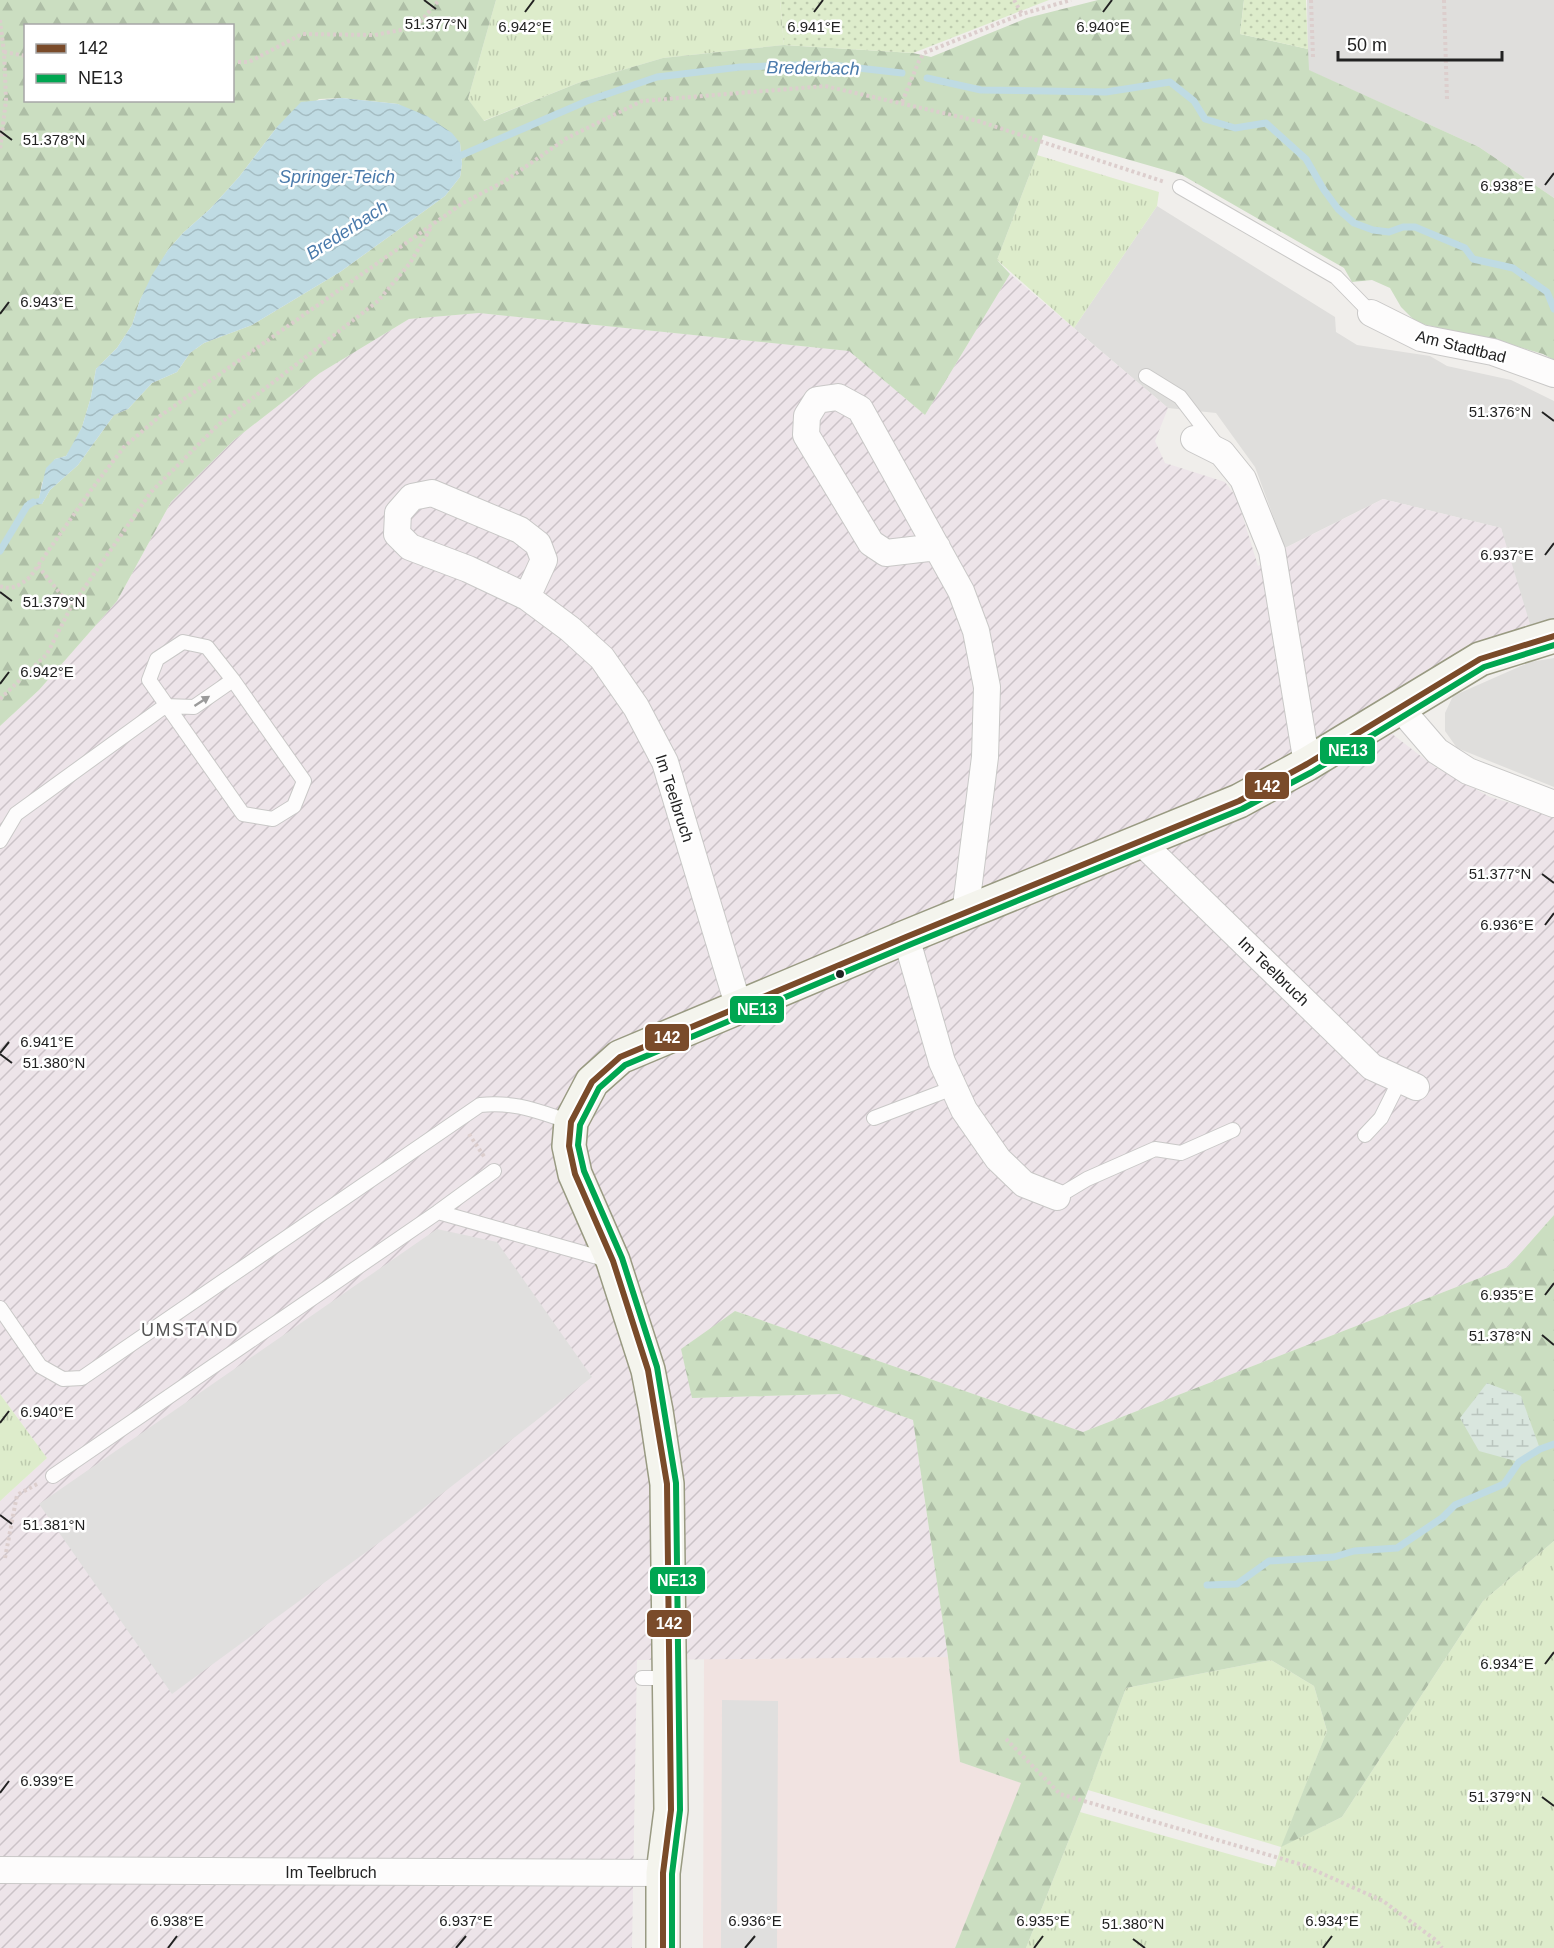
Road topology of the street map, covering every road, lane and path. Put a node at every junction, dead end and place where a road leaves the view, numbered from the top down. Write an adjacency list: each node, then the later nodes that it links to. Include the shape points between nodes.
1 (438, 0): 11 (path, via 416,27 375,35 302,34 249,62)
2 (1014, 0): 6 (path)
3 (1071, 0): 6 (path)
4 (1311, 0): 10 (path)
5 (1444, 0): 12 (path)
6 (1022, 14): 13 (path, via 924,53)
7 (0, 20): 8 (path)
8 (4, 52): 9 (path); 14 (path, via 6,100)
9 (24, 56)
10 (1313, 57)
11 (234, 62)
12 (1447, 99)
13 (902, 102): 15 (path, via 978,121); 16 (path, via 825,86 642,101 567,138)
14 (0, 150)
15 (1180, 187): 17 (lane, via 1336,277)
16 (434, 224): 23 (path, via 160,416 124,447); 26 (path, via 410,263 378,301 218,425 151,492)
17 (1371, 313): 18 (street, Am Stadtbad, via 1420,338 1493,352)
18 (1554, 374)
19 (1146, 376): 21 (lane, via 1180,397)
20 (1194, 439): 21 (street)
21 (1222, 453): 32 (street, via 1243,479 1272,551)
22 (937, 547): 22 (street, via 860,409 838,397 817,400 807,416 806,435 871,543 886,553); 36 (street, via 961,591 976,631 987,687 985,757)
23 (38, 566): 24 (path, via 18,587); 26 (path)
24 (0, 586)
25 (527, 597): 25 (street, Im Teelbruch, via 544,560 538,544 520,530 432,493 412,497 398,513 397,534 410,547); 38 (street, Im Teelbruch, via 602,658 636,707 665,762)
26 (70, 607): 29 (path, via 47,654)
27 (1554, 636): 31 (street, via 1480,659)
28 (232, 680): 30 (lane, one-way to 28, via 194,707); 30 (lane, via 207,647 183,642 157,659 149,680); 30 (lane, via 304,781 294,806 273,819 243,814)
29 (0, 699)
30 (165, 706): 34 (lane, via 16,814)
31 (1400, 708): 32 (street); 33 (street, via 1437,751 1468,771)
32 (1307, 764): 35 (street, via 1239,801)
33 (1554, 804)
34 (0, 841)
35 (1141, 842): 36 (street); 39 (street, Im Teelbruch, via 1372,1067)
36 (965, 914): 37 (street)
37 (906, 937): 38 (street); 40 (street)
38 (740, 1008): 43 (street, via 620,1057 592,1082)
39 (1408, 1083): 45 (lane)
40 (953, 1088): 41 (lane); 47 (street, via 998,1159 1024,1184)
41 (874, 1118)
42 (458, 1119): 43 (lane, via 480,1105 496,1103 514,1104); 46 (path); 50 (lane, via 82,1378 63,1379 40,1366)
43 (571, 1122): 49 (street, via 575,1174)
44 (1233, 1130): 47 (lane, via 1181,1153 1155,1149)
45 (1365, 1135)
46 (494, 1171): 48 (lane)
47 (1057, 1197)
48 (438, 1212): 49 (lane); 51 (lane)
49 (613, 1261): 55 (street, via 648,1370 668,1484 656,1678 671,1810)
50 (0, 1308)
51 (53, 1476): 52 (path, via 17,1495)
52 (4, 1558)
53 (1006, 1739): 57 (path, via 1060,1794 1303,1865 1383,1901)
54 (0, 1870): 55 (street, Im Teelbruch)
55 (663, 1873): 56 (street)
56 (663, 1948)
57 (1442, 1948)

